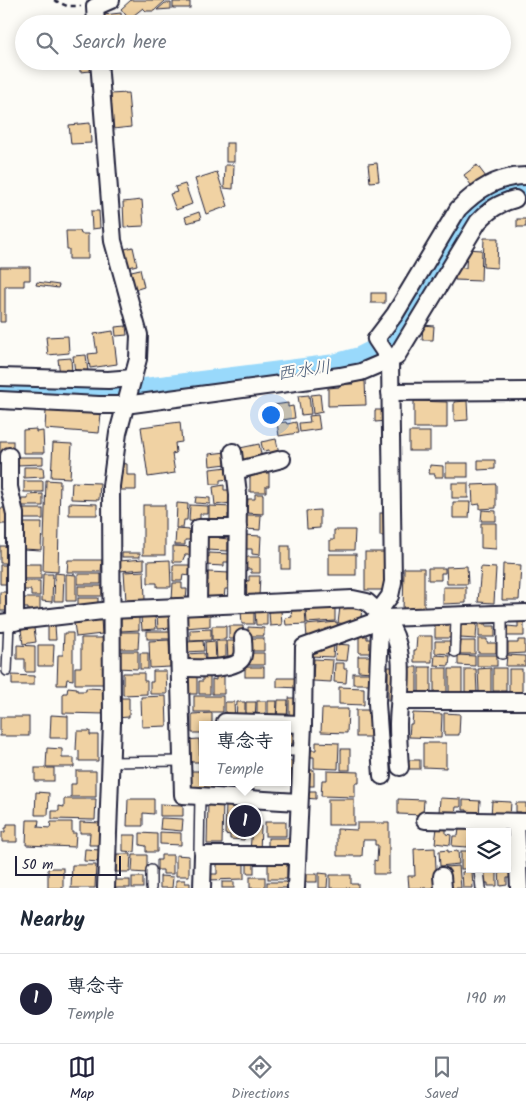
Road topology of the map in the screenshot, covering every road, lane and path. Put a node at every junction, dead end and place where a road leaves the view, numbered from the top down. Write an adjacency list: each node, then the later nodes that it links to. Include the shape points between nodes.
1 (54, 0): 3 (path, via 67,6)
2 (111, 0): 3 (street)
3 (95, 7): 4 (street)
4 (95, 15)
5 (100, 70): 10 (street, via 113,241 139,335)
6 (526, 176): 8 (street, via 488,184 458,209 395,314 376,339)
7 (515, 199): 8 (street, via 501,202 478,222 396,357)
8 (390, 360): 12 (street); 14 (street, via 361,372 340,376)
9 (0, 377): 10 (street)
10 (133, 378): 14 (street)
11 (526, 391): 12 (street)
12 (390, 392): 28 (street, via 393,582)
13 (0, 400): 14 (street)
14 (125, 405): 25 (street, via 111,486)
15 (232, 452): 18 (street)
16 (10, 456): 19 (street)
17 (282, 459): 18 (street)
18 (235, 471): 20 (street)
19 (4, 483): 21 (street, via 15,514)
20 (238, 528): 22 (street); 23 (street, via 200,528)
21 (7, 536): 30 (street)
22 (237, 604): 23 (street); 28 (street, via 353,599 367,602)
23 (198, 606): 24 (street)
24 (178, 607): 25 (street); 34 (street)
25 (111, 610): 30 (street); 41 (street)
26 (526, 613): 27 (street)
27 (502, 614): 29 (street); 33 (lane)
28 (382, 615): 29 (street); 36 (street, via 392,626 400,655); 39 (street, via 304,647); 44 (street, via 378,703)
29 (456, 616): 32 (lane)
30 (8, 623): 35 (lane)
31 (243, 638): 34 (street, via 243,657 239,663 230,667)
32 (455, 652)
33 (502, 654)
34 (180, 668): 42 (street)
35 (7, 671)
36 (400, 701): 37 (street); 43 (street)
37 (526, 701)
38 (291, 724): 39 (street)
39 (303, 724): 40 (street)
40 (295, 751): 46 (street)
41 (111, 762): 42 (lane); 53 (street)
42 (182, 762): 45 (street, via 183,795)
43 (400, 767)
44 (382, 776)
45 (200, 796): 46 (street); 49 (lane, via 199,852)
46 (299, 802): 50 (street)
47 (425, 820): 48 (street)
48 (521, 822): 58 (street)
49 (203, 855): 50 (street); 55 (street)
50 (297, 855): 56 (street)
51 (151, 870): 54 (lane)
52 (479, 873): 57 (lane)
53 (106, 888)
54 (151, 888)
55 (202, 888)
56 (296, 888)
57 (481, 888)
58 (519, 888)

